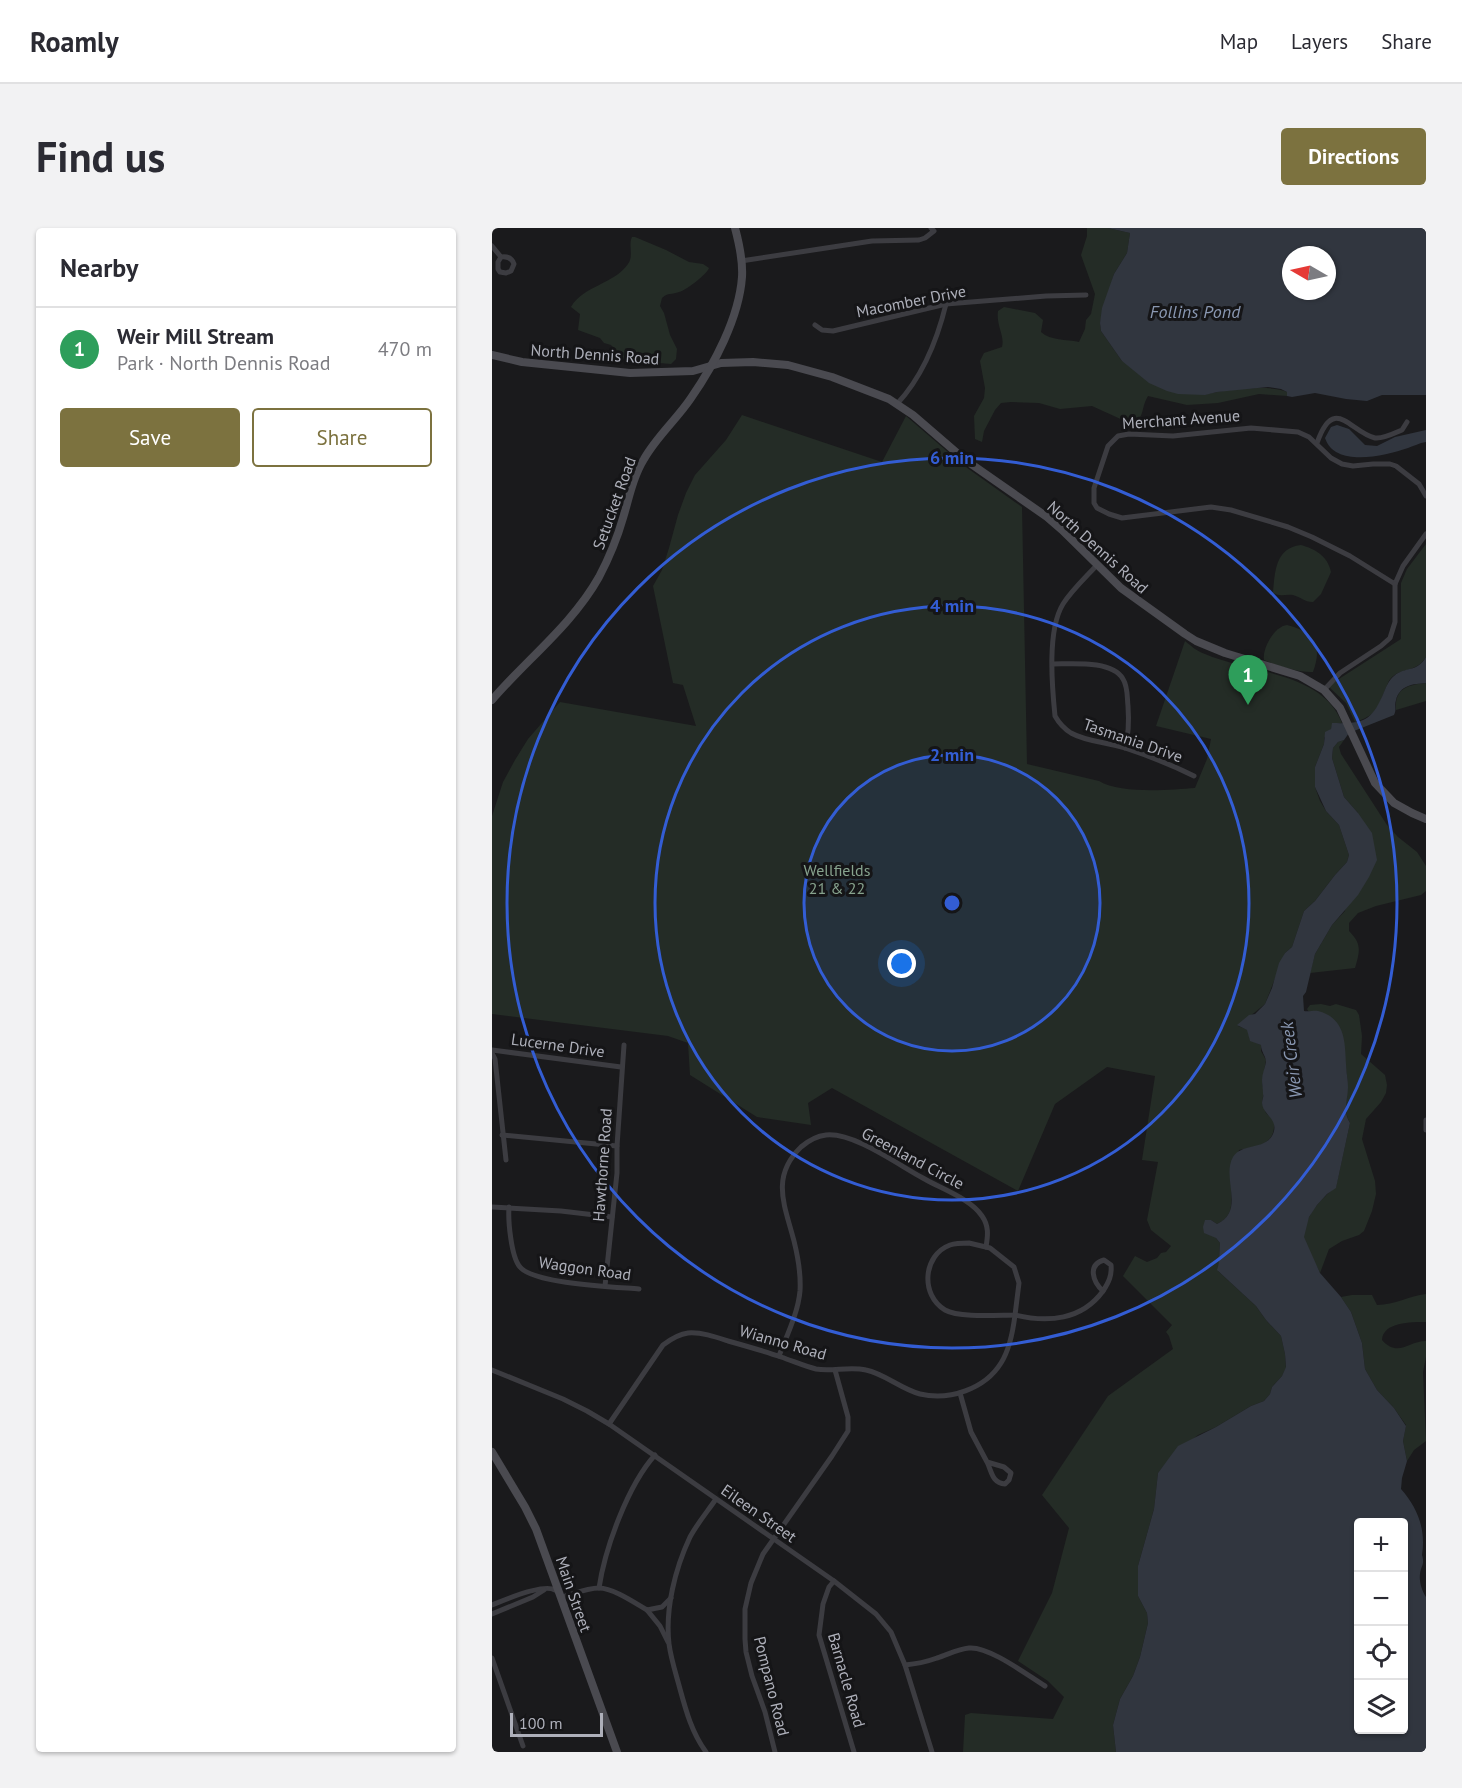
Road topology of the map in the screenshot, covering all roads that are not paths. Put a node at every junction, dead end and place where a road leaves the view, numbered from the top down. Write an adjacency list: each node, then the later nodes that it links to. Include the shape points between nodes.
1 (735, 228): 5 (main road, Setucket Road)
2 (931, 228): 5 (street, via 934,231 919,240 872,241)
3 (492, 246): 4 (street)
4 (501, 257)
5 (741, 261): 10 (main road, Setucket Road, via 742,279 735,312)
6 (1086, 295): 7 (street, Macomber Drive)
7 (946, 304): 8 (street, Macomber Drive, via 833,332); 11 (street, via 931,353)
8 (815, 325)
9 (492, 356): 10 (main road, North Dennis Road, via 630,373 693,371)
10 (711, 365): 11 (main road, North Dennis Road, via 788,365 847,382); 20 (main road, Setucket Road, via 691,399 644,459 613,548 592,588)
11 (897, 404): 16 (main road, North Dennis Road, via 964,459 1062,530)
12 (1407, 422): 13 (street, via 1402,430 1376,438 1338,419 1325,426)
13 (1317, 443): 14 (street, Merchant Avenue, via 1331,458 1346,465 1396,466); 17 (street, Merchant Avenue, via 1298,432 1251,428 1173,436 1123,435 1108,446 1094,488 1094,503 1122,518 1211,507 1243,513 1312,537)
14 (1426, 496)
15 (1426, 534): 17 (street)
16 (1097, 565): 18 (street, Tasmania Drive, via 1059,611); 19 (main road, North Dennis Road, via 1128,594 1196,641 1300,676)
17 (1395, 584): 19 (street, via 1395,622 1390,638 1340,673)
18 (1053, 664): 21 (street, Tasmania Drive, via 1055,716 1059,723 1073,734); 21 (street, via 1092,664 1111,669 1124,679 1128,722)
19 (1324, 690): 23 (main road, North Dennis Road, via 1340,708 1382,792 1394,803)
20 (492, 700)
21 (1125, 748): 22 (street, Tasmania Drive)
22 (1194, 776)
23 (1426, 819)
24 (624, 1045): 26 (street, Hawthorne Road)
25 (492, 1052): 26 (street, Lucerne Drive); 29 (street)
26 (621, 1067): 30 (street, Hawthorne Road)
27 (1426, 1120): 28 (street)
28 (1426, 1130)
29 (502, 1135): 30 (street); 31 (street)
30 (617, 1146): 34 (street, Hawthorne Road)
31 (506, 1160)
32 (510, 1207): 33 (street); 34 (street); 36 (street, Waggon Road, via 508,1217 520,1268 543,1278)
33 (492, 1209)
34 (612, 1217): 36 (street, Hawthorne Road)
35 (986, 1247): 39 (street, Wianno Road, via 1014,1267 1019,1283); 39 (street, Wianno Road, via 958,1244 943,1249 930,1268 930,1293 951,1313); 40 (street, Greenland Circle, via 988,1228 983,1217 956,1196 847,1139 825,1135 807,1142 783,1179 783,1203 795,1242 800,1292)
36 (605, 1286): 37 (street, Waggon Road)
37 (639, 1289)
38 (1103, 1291): 38 (street, via 1093,1277 1096,1264 1104,1260 1111,1265 1112,1272); 39 (street, Wianno Road, via 1084,1310 1062,1318)
39 (1016, 1315): 43 (street, Wianno Road, via 1001,1363 982,1383)
40 (779, 1356): 42 (street, Wianno Road, via 817,1369); 44 (street, Wianno Road, via 702,1334 670,1339)
41 (492, 1370): 44 (street, Eileen Street, via 562,1399)
42 (835, 1370): 43 (street, Wianno Road, via 867,1370 918,1393); 49 (street, Pompano Road, via 848,1416 848,1431)
43 (960, 1393): 47 (street, via 971,1431)
44 (609, 1424): 46 (street, Eileen Street)
45 (492, 1452): 53 (main road, Main Street, via 537,1529)
46 (655, 1455): 48 (street, Eileen Street); 52 (street, via 618,1522)
47 (987, 1462): 47 (street, via 1008,1469 1008,1482 997,1482)
48 (716, 1499): 49 (street, Eileen Street); 54 (street, via 691,1535)
49 (774, 1540): 50 (street, Eileen Street); 65 (street, Pompano Road, via 763,1554 751,1583 744,1626 752,1677)
50 (834, 1581): 60 (street, Eileen Street, via 885,1624); 66 (street, Barnacle Road, via 823,1604 819,1635)
51 (548, 1588): 53 (street); 55 (street); 57 (street)
52 (599, 1588): 53 (street); 56 (street)
53 (562, 1597): 63 (main road, Main Street)
54 (671, 1598): 56 (street, via 662,1606); 58 (street)
55 (492, 1605)
56 (647, 1610): 58 (street)
57 (492, 1614)
58 (669, 1644): 64 (street, via 688,1718)
59 (492, 1658): 62 (street)
60 (905, 1665): 61 (street, via 976,1648 989,1651); 67 (street, Eileen Street)
61 (1045, 1686)
62 (523, 1746)
63 (617, 1752)
64 (706, 1752)
65 (776, 1752)
66 (854, 1752)
67 (932, 1752)

